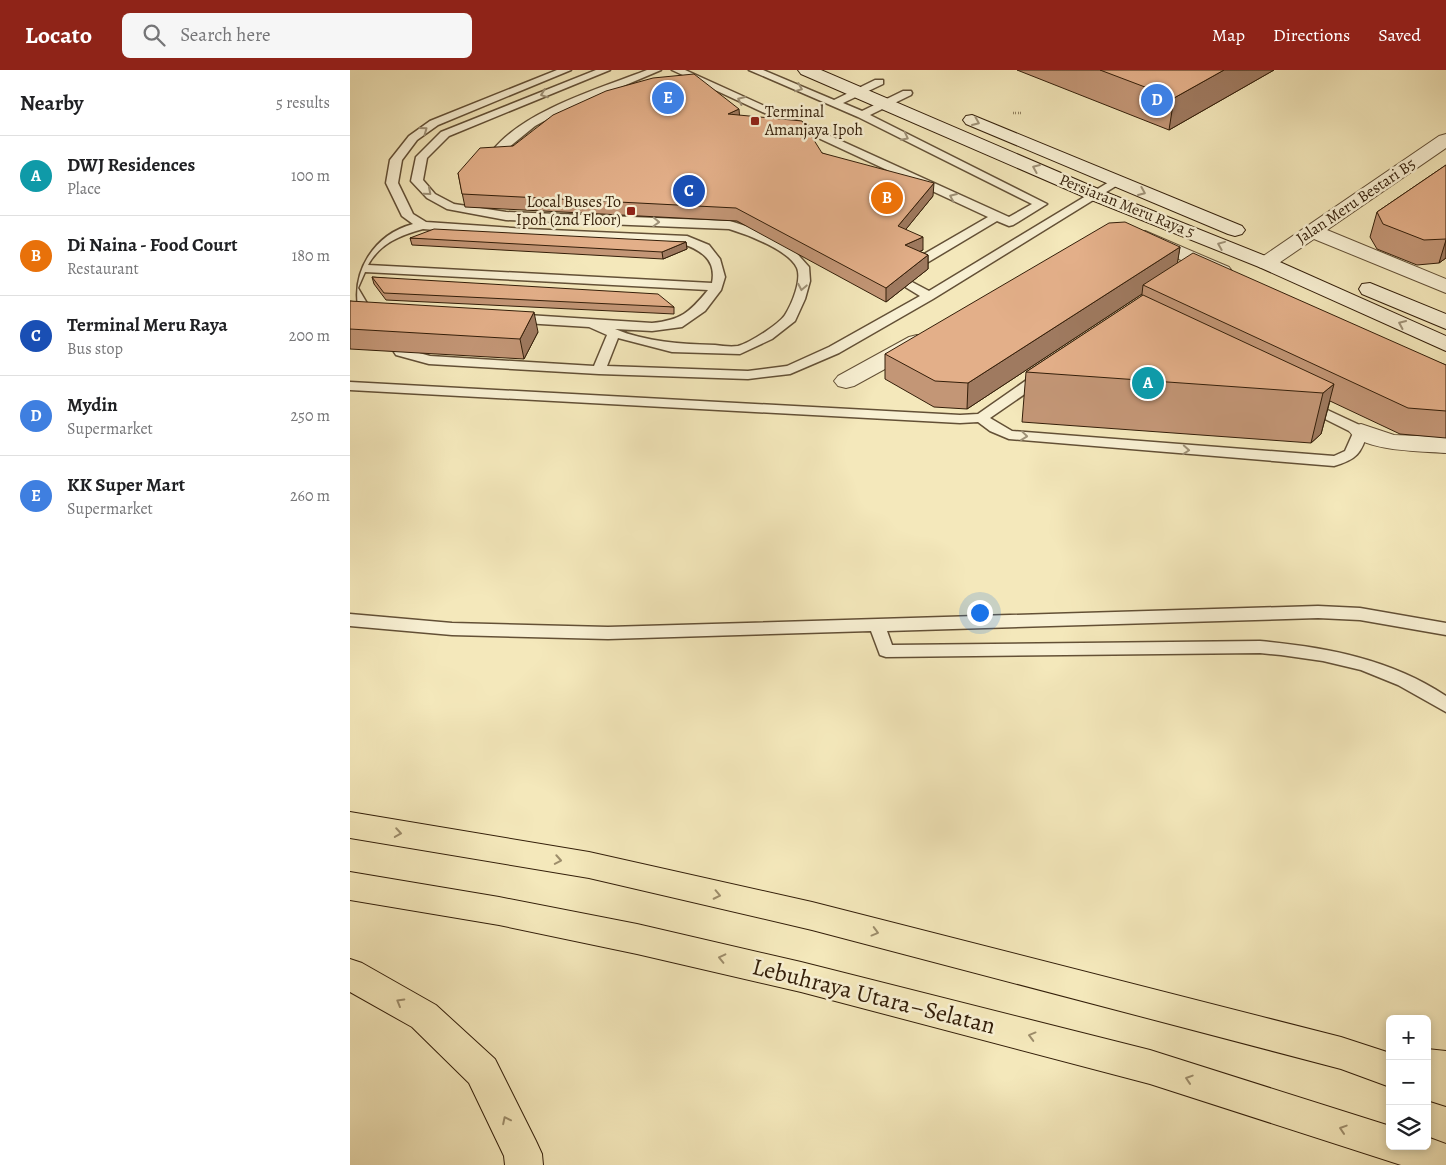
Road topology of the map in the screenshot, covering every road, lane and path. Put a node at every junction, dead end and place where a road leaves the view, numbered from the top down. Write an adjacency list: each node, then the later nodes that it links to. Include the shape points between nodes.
1 (566, 70): 21 (lane, one-way to 1, via 408,216 392,183 396,160 414,138 434,123)
2 (605, 70): 38 (lane, one-way to 38, via 446,134 422,157 417,181 431,196 451,207 506,216 730,225 788,251 803,267 804,281 790,318 767,336 740,350 672,348)
3 (656, 70): 17 (lane, via 542,117 513,135)
4 (676, 70): 20 (lane, one-way to 4)
5 (754, 70): 12 (lane, one-way to 12)
6 (808, 70): 9 (street, Persiaran Meru Raya 5)
7 (850, 70): 8 (street)
8 (879, 82): 9 (lane); 10 (street)
9 (858, 92): 12 (lane); 13 (street, Persiaran Meru Raya 5)
10 (907, 93): 11 (street); 13 (lane)
11 (925, 101)
12 (836, 103): 15 (lane)
13 (886, 103): 15 (lane); 19 (street, Persiaran Meru Raya 5, one-way to 13)
14 (952, 112): 18 (street, Persiaran Meru Raya 5, one-way to 18)
15 (862, 115): 20 (lane, one-way to 20, via 1041,204 1009,222)
16 (1446, 140): 22 (street, Jalan Meru Bestari B5)
17 (499, 150)
18 (1118, 181): 19 (lane); 24 (street, Persiaran Meru Raya 5, one-way to 24)
19 (1096, 195): 25 (street, Persiaran Meru Raya 5, one-way to 19); 32 (lane)
20 (997, 216): 26 (lane)
21 (423, 225): 27 (lane, via 401,230 375,244); 30 (lane, via 683,239 705,248 714,259 719,277)
22 (1312, 232): 25 (street, Jalan Meru Bestari B5); 31 (street)
23 (1122, 234): 28 (street, via 1136,234 1153,240)
24 (1247, 235)
25 (1272, 252): 35 (street, Persiaran Meru Raya 5); 39 (street, Persiaran Meru Raya 5, one-way to 25)
26 (916, 264)
27 (359, 268): 30 (lane); 33 (lane, via 352,288)
28 (1242, 280)
29 (908, 284): 32 (lane)
30 (717, 287): 36 (lane, via 700,308 677,324 652,327)
31 (1446, 287)
32 (929, 296): 42 (lane, via 834,350 790,370 748,375)
33 (364, 309): 34 (lane); 36 (lane)
34 (375, 322)
35 (1446, 322)
36 (591, 323): 38 (lane)
37 (938, 330): 43 (street)
38 (614, 333): 42 (lane)
39 (1446, 344)
40 (401, 352): 42 (lane, via 429,360)
41 (1054, 367): 46 (lane)
42 (599, 370)
43 (846, 381)
44 (350, 386): 46 (lane, via 943,420)
45 (1292, 397): 47 (lane)
46 (981, 418): 47 (lane, one-way to 47, via 1010,435 1334,461 1348,457 1356,449)
47 (1361, 431): 48 (street, via 1390,442)
48 (1446, 446)
49 (350, 620): 50 (lane, via 452,629 608,633)
50 (876, 626): 51 (lane, via 1318,612 1369,615); 52 (lane, via 886,651 1260,647 1312,652 1363,664 1404,679)
51 (1446, 629)
52 (1446, 706)
53 (350, 825): 56 (main road, one-way to 56, via 588,865 812,916)
54 (350, 886): 63 (main road, Lebuhraya Utara–Selatan, one-way to 54, via 1150,1067 801,976 498,911)
55 (350, 974): 66 (main road, one-way to 55, via 523,1154 482,1071 424,1016)
56 (1342, 1053): 57 (main road); 60 (main road)
57 (1386, 1059)
58 (1431, 1066): 59 (main road)
59 (1446, 1068)
60 (1386, 1069)
61 (1431, 1084): 62 (main road)
62 (1446, 1089)
63 (1386, 1143)
64 (1410, 1150): 65 (main road)
65 (1446, 1162)
66 (524, 1165)

